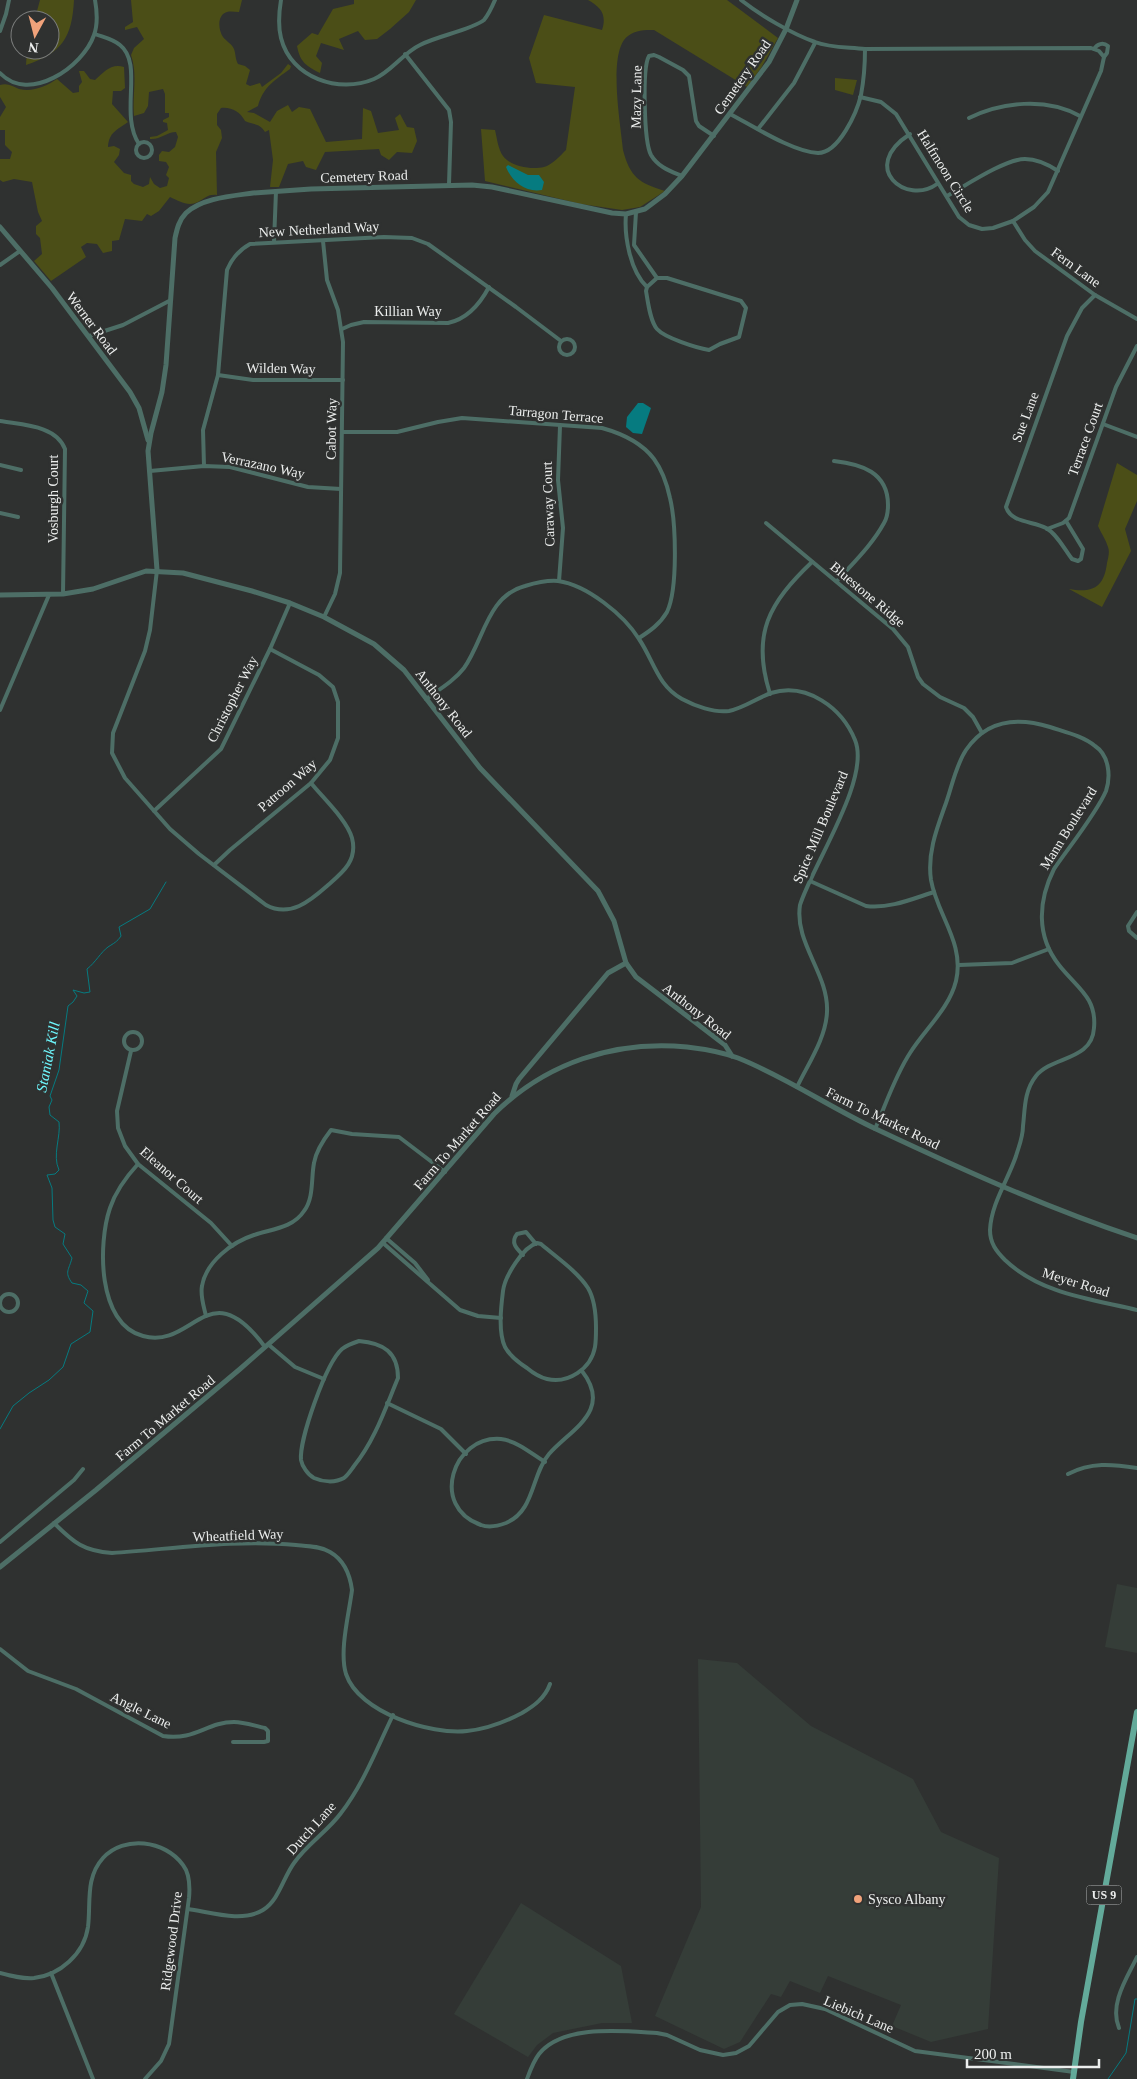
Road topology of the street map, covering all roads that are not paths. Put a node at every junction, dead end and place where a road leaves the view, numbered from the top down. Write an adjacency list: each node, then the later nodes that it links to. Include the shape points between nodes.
1 (9, 0): 8 (street)
2 (95, 0): 9 (street)
3 (281, 0): 13 (street, via 281,40 295,63 319,80 341,86 362,83 378,77)
4 (495, 0): 13 (street, via 489,13 478,23 434,38)
5 (741, 0): 7 (street)
6 (797, 0): 7 (street, Cemetery Road)
7 (786, 28): 10 (street); 19 (street, Cemetery Road, via 769,62)
8 (0, 31)
9 (95, 34): 15 (street, via 80,57 50,80 27,85 8,80); 25 (street, via 119,44 127,52 131,70 130,121)
10 (815, 43): 11 (street); 16 (street)
11 (865, 49): 12 (street); 18 (street)
12 (1094, 49): 14 (street); 14 (street, via 1099,44 1108,46)
13 (405, 54): 30 (street, via 449,110)
14 (1104, 57): 20 (street, Halfmoon Circle)
15 (0, 73)
16 (794, 83): 17 (street); 22 (street)
17 (800, 87)
18 (860, 97): 23 (street, Halfmoon Circle, via 887,105); 26 (street, via 841,138)
19 (730, 114): 22 (street); 24 (street, Cemetery Road)
20 (1080, 116): 21 (street, via 1066,109 1047,106 1005,105); 28 (street, Halfmoon Circle)
21 (969, 118)
22 (758, 129): 26 (street, via 806,150)
23 (910, 134): 31 (street, Halfmoon Circle); 31 (street, via 889,153 888,173 902,187 911,190 924,190)
24 (714, 136): 29 (street, Cemetery Road); 29 (street, Mazy Lane, via 696,121 689,76 659,57 649,56 646,68 646,140 656,162)
25 (140, 144): 25 (street, via 137,154 142,158 149,156 150,146)
26 (827, 151): 27 (street)
27 (830, 157)
28 (1058, 170): 33 (street, via 1024,158); 36 (street, Halfmoon Circle, via 1045,197)
29 (682, 176): 34 (street, Cemetery Road, via 656,202)
30 (449, 184): 32 (street, Cemetery Road); 35 (street, Cemetery Road, via 492,187)
31 (937, 184): 33 (street, Halfmoon Circle)
32 (276, 191): 39 (street); 46 (street, Cemetery Road, via 226,197 194,207 185,214 178,224 175,238)
33 (947, 196): 36 (street, Halfmoon Circle, via 959,217 968,225 993,228)
34 (636, 212): 35 (street, Cemetery Road); 42 (street, via 634,245)
35 (626, 214): 44 (street, via 626,242)
36 (1013, 222): 45 (street, Fern Lane, via 1035,251)
37 (0, 227): 40 (street, Werner Road)
38 (323, 241): 39 (street, New Netherland Way); 43 (street, New Netherland Way, via 384,236 420,240); 48 (street, Cabot Way, via 327,280)
39 (274, 242): 52 (street, New Netherland Way, via 246,246 227,270)
40 (20, 250): 41 (street); 49 (street, Werner Road)
41 (0, 265)
42 (657, 278): 44 (street); 44 (street, via 668,278 741,301 746,308 739,338 709,350 665,334 655,325 648,304)
43 (489, 287): 48 (street, Killian Way, via 470,312 456,321 364,322); 50 (street, New Netherland Way)
44 (647, 287)
45 (1095, 295): 47 (street, Fern Lane); 70 (street, Sue Lane, via 1082,308 1066,336 1006,503 1008,514)
46 (171, 300): 49 (street, via 124,325); 59 (street, Cemetery Road, via 162,392)
47 (1137, 319)
48 (342, 329): 53 (street, Cabot Way)
49 (89, 336): 59 (street, Werner Road, via 139,408)
50 (561, 341): 50 (street, New Netherland Way, via 559,348 563,354 574,351 571,340)
51 (1137, 346): 55 (street, Terrace Court, via 1122,373)
52 (218, 375): 53 (street, Wilden Way, via 252,380); 62 (street, New Netherland Way, via 203,430)
53 (343, 380): 57 (street, Cabot Way)
54 (0, 421): 75 (street, Vosburgh Court, via 48,432 60,439 65,449)
55 (1103, 424): 58 (street); 68 (street, Terrace Court)
56 (560, 426): 57 (street, Tarragon Terrace, via 462,418 397,432); 73 (street, Caraway Court, via 558,480 563,528); 80 (street, Tarragon Terrace, via 616,432 653,457 664,479 672,508 675,553 672,596 659,622)
57 (342, 432): 65 (street, Cabot Way)
58 (1137, 437)
59 (149, 443): 64 (street, Cemetery Road)
60 (834, 461): 74 (street, via 856,464 870,471 881,480 888,497 885,522)
61 (0, 465): 63 (street)
62 (204, 466): 64 (street, Verrazano Way); 65 (street, Verrazano Way, via 230,467 308,487)
63 (21, 470)
64 (150, 471): 72 (street, Cemetery Road)
65 (342, 489): 79 (street, Cabot Way, via 339,582)
66 (0, 513): 67 (street)
67 (18, 517)
68 (1066, 521): 70 (street); 70 (street, via 1083,549 1078,561 1072,559)
69 (766, 523): 71 (street, Bluestone Ridge)
70 (1047, 529)
71 (812, 562): 74 (street, Bluestone Ridge); 82 (street, via 778,600 764,629 762,657)
72 (157, 570): 75 (street, Anthony Road, via 93,589); 78 (street, Anthony Road, via 211,579); 87 (street, via 145,651 112,744 119,770)
73 (559, 581): 80 (street, Spice Mill Boulevard, via 600,600); 83 (street, Spice Mill Boulevard, via 534,583 509,592 492,613 465,666 453,680)
74 (837, 581): 85 (street, Bluestone Ridge, via 902,638 923,684 964,708)
75 (63, 594): 77 (street, Anthony Road)
76 (0, 595): 77 (street, Anthony Road)
77 (48, 595): 84 (street)
78 (290, 603): 79 (street, Anthony Road); 81 (street, Christopher Way)
79 (324, 617): 83 (street, Anthony Road, via 385,652)
80 (639, 638): 82 (street, Spice Mill Boulevard, via 662,684 694,705 729,711)
81 (270, 649): 86 (street, Patroon Way, via 319,675 335,692 338,738 330,760); 87 (street, Christopher Way, via 221,749)
82 (770, 694): 89 (street, Spice Mill Boulevard, via 802,692 828,703 847,723 856,743 858,765 853,786)
83 (426, 699): 94 (street, Anthony Road, via 480,768 598,891 614,920)
84 (0, 710)
85 (982, 733): 90 (street, Mann Boulevard, via 962,759 934,836 930,856); 93 (street, Mann Boulevard, via 1005,721 1034,722 1088,741 1101,751 1106,760 1106,790 1047,882 1041,925)
86 (311, 783): 88 (street, Patroon Way); 88 (street, via 349,830 353,851 347,868 307,904 287,910 270,908)
87 (154, 811): 88 (street, via 170,829)
88 (214, 865)
89 (810, 881): 90 (street, via 873,907); 98 (street, Spice Mill Boulevard, via 800,905 799,922 825,993 827,1010 824,1031)
90 (934, 892): 95 (street, Mann Boulevard)
91 (1137, 912): 92 (street, via 1128,926)
92 (1137, 938)
93 (1049, 950): 95 (street, via 1012,963); 103 (street, Mann Boulevard, via 1089,1000 1095,1017 1094,1033 1091,1042 1081,1052 1037,1074 1032,1082 1024,1107 1021,1141)
94 (626, 963): 97 (street, Anthony Road, via 636,977 725,1045); 99 (street, via 608,973 519,1079)
95 (959, 965): 100 (street, Mann Boulevard, via 953,993 908,1055)
96 (131, 1051): 96 (street, Eleanor Court, via 142,1042 140,1036 133,1032 126,1035 124,1041); 101 (street, Eleanor Court, via 117,1121 125,1146)
97 (733, 1056): 98 (street, Farm To Market Road); 99 (street, Farm To Market Road, via 667,1045 615,1049 563,1065)
98 (797, 1087): 100 (street, Farm To Market Road)
99 (512, 1096): 102 (street, Farm To Market Road)
100 (874, 1129): 103 (street, Farm To Market Road)
101 (138, 1164): 107 (street, Eleanor Court, via 210,1223); 111 (street, via 120,1186 108,1215 102,1272 112,1307 130,1330 150,1337 170,1334)
102 (445, 1172): 105 (street, Farm To Market Road); 107 (street, via 399,1137 352,1134 332,1129 316,1156 310,1198 304,1212 288,1225 252,1235)
103 (1002, 1187): 104 (street, Farm To Market Road); 110 (street, Meyer Road, via 991,1218 990,1236 1000,1256 1042,1285)
104 (1137, 1238)
105 (385, 1240): 112 (street, via 460,1310); 113 (street, Farm To Market Road)
106 (536, 1244): 108 (street); 108 (street, via 526,1232 517,1234 515,1246); 114 (street, via 541,1244 582,1280 593,1301 595,1349)
107 (232, 1246): 111 (street, via 215,1261 203,1281)
108 (523, 1255): 112 (street, via 505,1282)
109 (1, 1298): 109 (street, via 0,1304 5,1311 16,1309 18,1300 15,1296 9,1294)
110 (1137, 1310)
111 (206, 1316): 113 (street, via 220,1314 239,1320)
112 (501, 1318): 114 (street, via 505,1347 534,1374 548,1380 563,1379)
113 (267, 1346): 115 (street, via 295,1367); 122 (street, Farm To Market Road)
114 (582, 1371): 118 (street, via 592,1393 589,1412 585,1421)
115 (324, 1379): 116 (street, via 340,1350 348,1345 359,1341 381,1346 395,1358 398,1367 398,1378); 116 (street, via 312,1412 301,1460 312,1477 332,1482 344,1478 366,1452)
116 (387, 1403): 117 (street, via 441,1429)
117 (466, 1454): 118 (street, via 480,1442 501,1439); 118 (street, via 453,1470 452,1494 457,1508 466,1518 482,1526 493,1527 516,1519 523,1511)
118 (545, 1462)
119 (1137, 1468): 121 (street, via 1089,1465)
120 (83, 1469): 123 (street)
121 (1068, 1474)
122 (54, 1523): 124 (street, Farm To Market Road); 128 (street, Wheatfield Way, via 71,1540 95,1552 270,1542 329,1551 343,1564 351,1581 344,1653 347,1674 365,1700)
123 (0, 1542)
124 (0, 1567)
125 (0, 1649): 129 (street, Angle Lane, via 28,1671 76,1689 163,1736 188,1736 234,1722 268,1731 268,1740 264,1742)
126 (550, 1684): 128 (street, Wheatfield Way, via 547,1693 530,1708 481,1729 435,1730)
127 (1137, 1712): 130 (main road, US 9)
128 (393, 1716): 131 (street, Dutch Lane, via 344,1809 294,1862 274,1900 251,1915)
129 (233, 1742)
130 (1133, 1753): 136 (main road, US 9, via 1080,2022)
131 (188, 1909): 134 (street, Ridgewood Drive, via 190,1886 183,1865 156,1846 123,1845 108,1853 95,1869 89,1890 85,1940 69,1962); 138 (street, Ridgewood Drive, via 169,2044 161,2061)
132 (1137, 1957): 135 (street, via 1117,2002 1115,2015)
133 (0, 1973): 134 (street, Ridgewood Drive, via 32,1978)
134 (51, 1973): 137 (street)
135 (1119, 2028)
136 (1074, 2075): 139 (street, Liebich Lane, via 915,2051 825,2009 802,2004 790,2005 778,2012 749,2046 723,2055 658,2034 587,2032 558,2039 539,2054)
137 (93, 2079)
138 (145, 2079)
139 (527, 2079)

